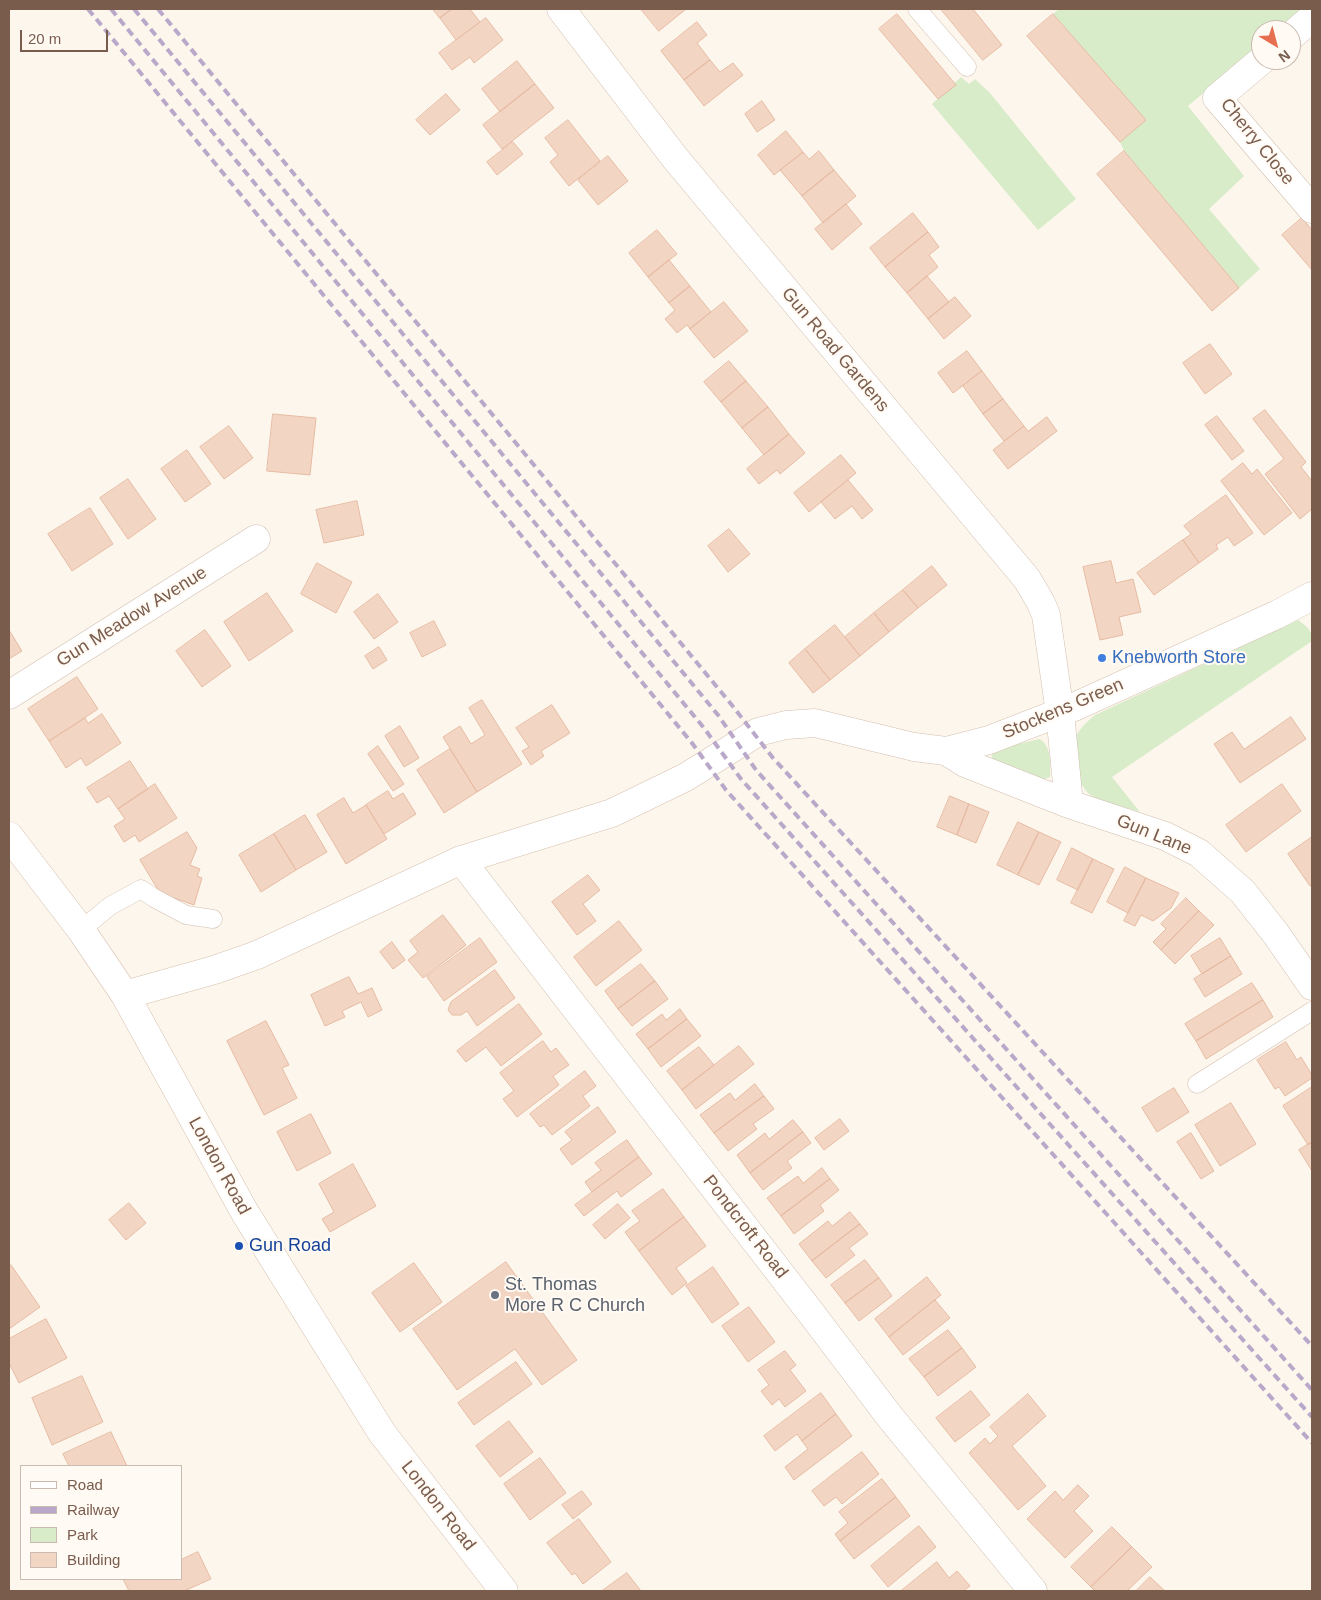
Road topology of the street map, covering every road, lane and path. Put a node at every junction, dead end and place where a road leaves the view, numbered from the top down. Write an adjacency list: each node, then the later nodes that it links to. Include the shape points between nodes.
1 (561, 9): 11 (street, Gun Road Gardens, via 675,158 1027,579 1046,616)
2 (917, 9): 5 (lane)
3 (1312, 18): 4 (street)
4 (1301, 27)
5 (967, 67)
6 (1251, 69): 7 (street, Cherry Close, via 1217,98)
7 (1312, 209)
8 (256, 539): 10 (street, Gun Meadow Avenue)
9 (1312, 596): 11 (street, Stockens Green)
10 (9, 695)
11 (1060, 713): 12 (street, Stockens Green, via 989,740); 13 (street, Gun Road Gardens)
12 (946, 751): 13 (street, Gun Lane, via 965,762); 15 (street, via 914,747 815,723 771,728 758,732 686,777 612,813)
13 (1069, 804): 18 (street, Gun Lane, via 1165,836 1200,853 1243,892)
14 (9, 836): 17 (street, London Road)
15 (461, 860): 19 (street, via 257,955); 23 (street, Pondcroft Road, via 890,1417)
16 (213, 919): 17 (lane, via 186,915 141,889 110,906)
17 (81, 930): 19 (street, London Road)
18 (1312, 986)
19 (125, 995): 22 (street, London Road, via 244,1211 382,1433)
20 (1312, 1011): 21 (lane)
21 (1197, 1084)
22 (504, 1591)
23 (1033, 1591)

